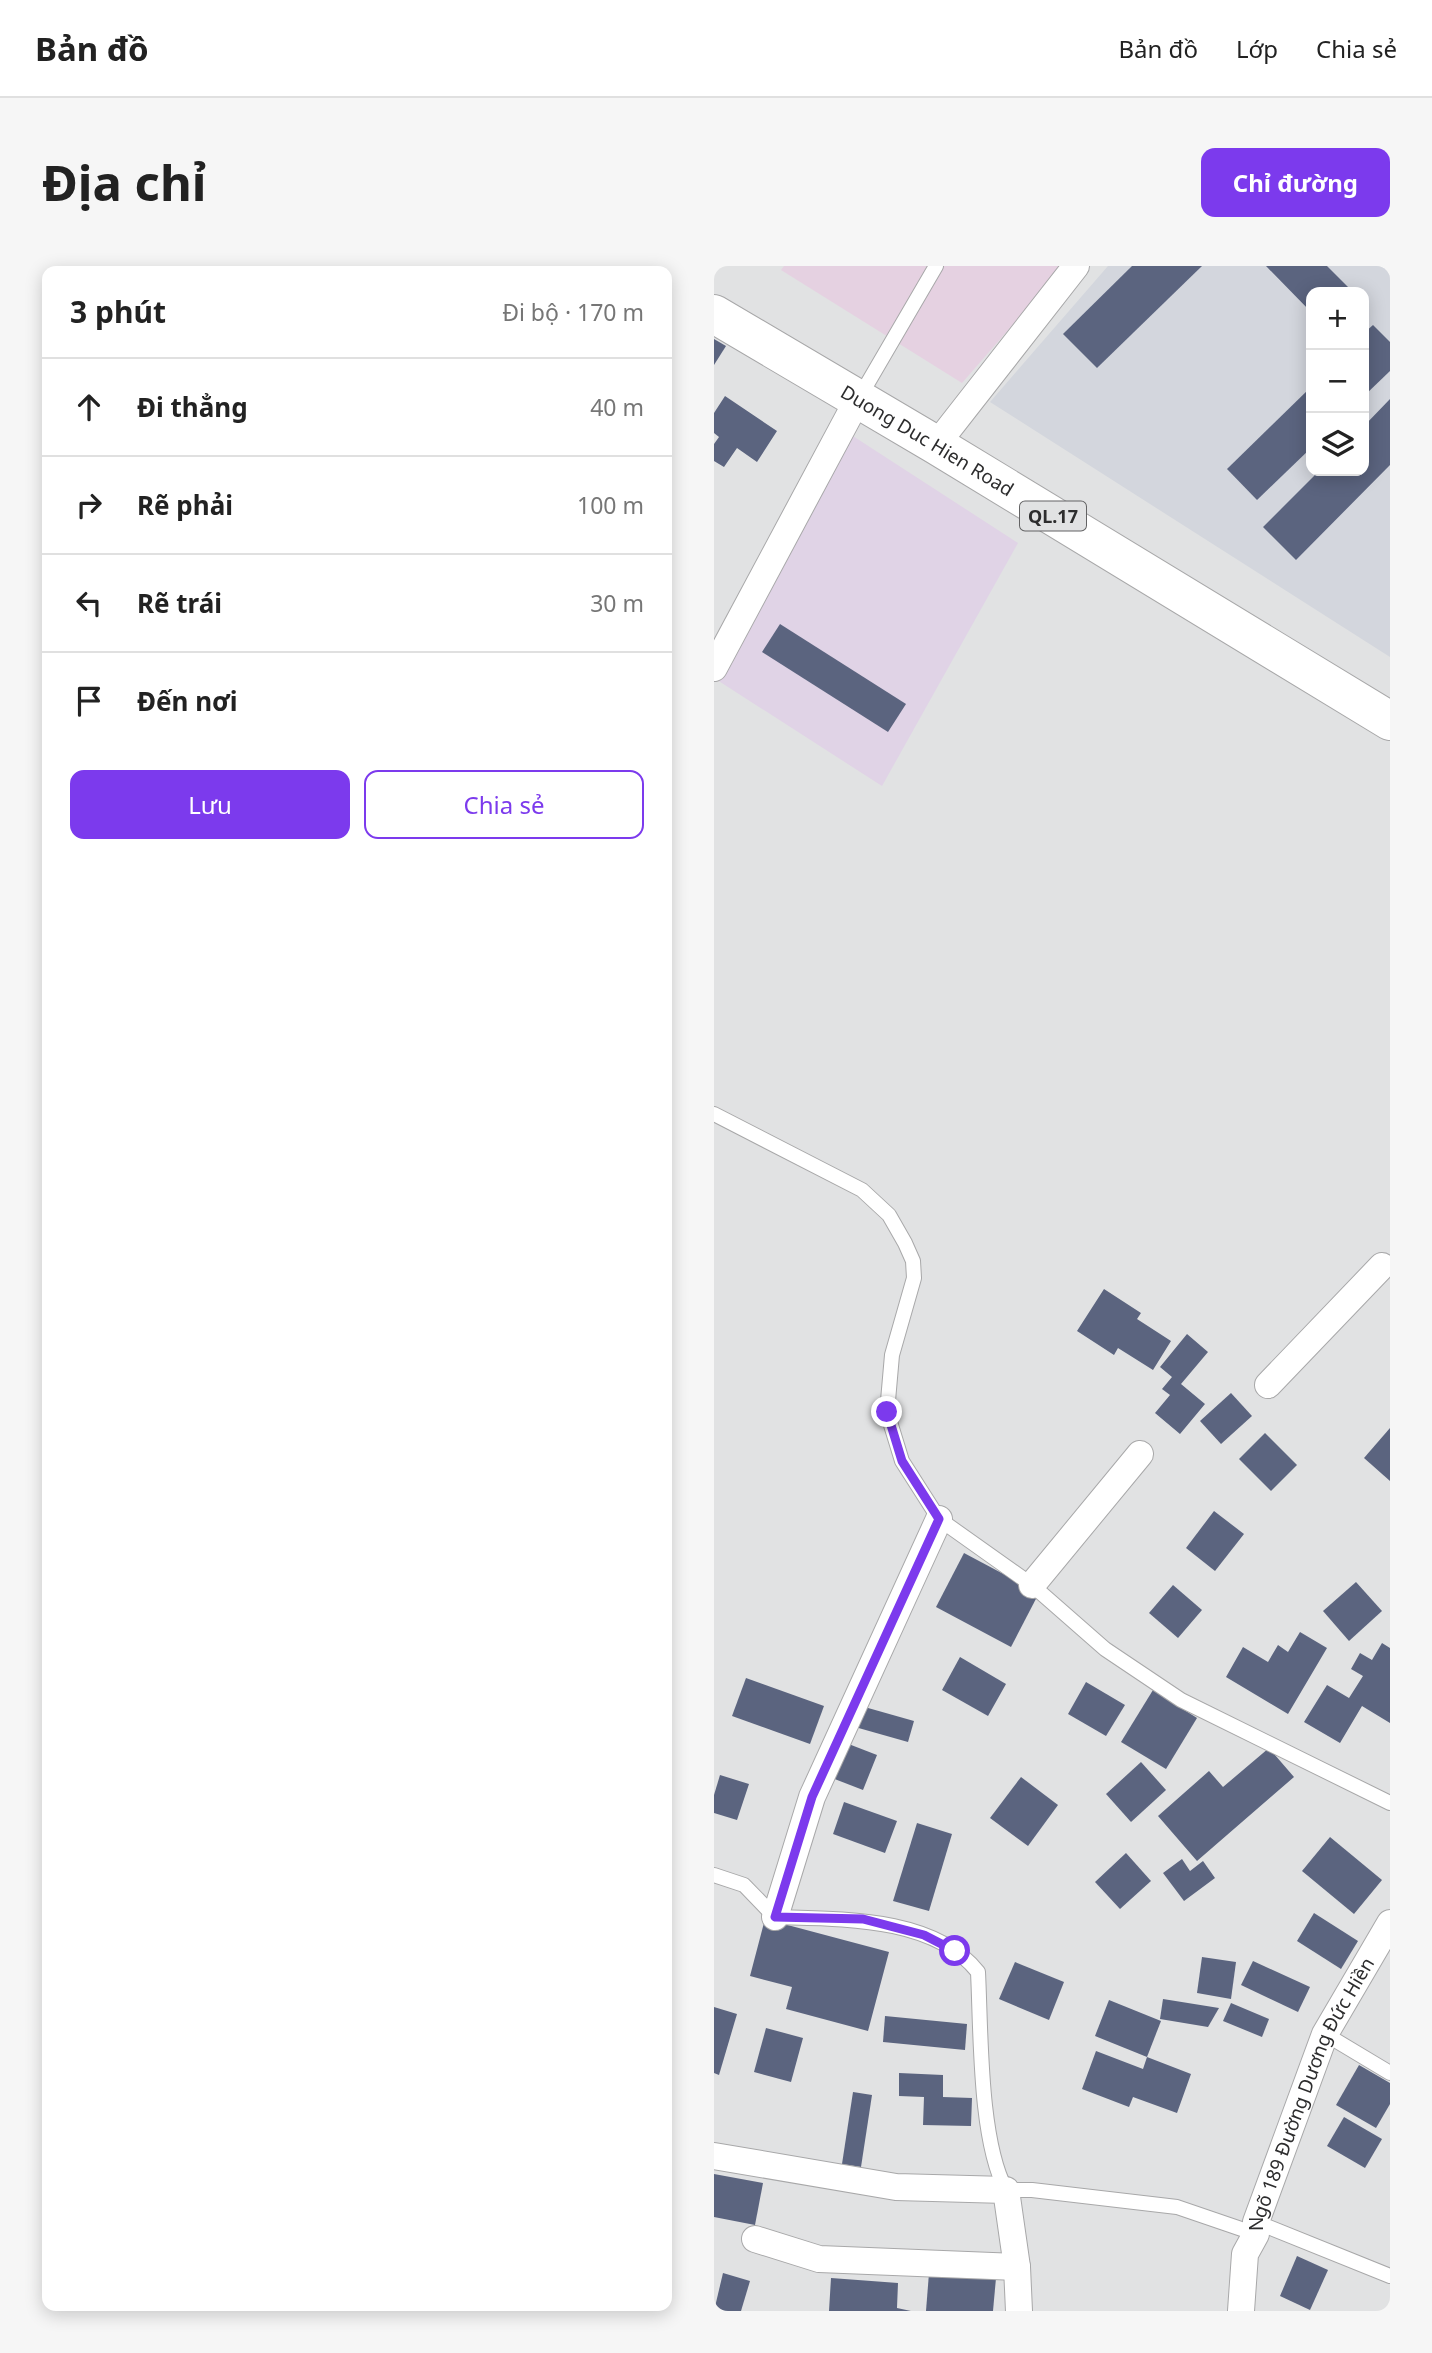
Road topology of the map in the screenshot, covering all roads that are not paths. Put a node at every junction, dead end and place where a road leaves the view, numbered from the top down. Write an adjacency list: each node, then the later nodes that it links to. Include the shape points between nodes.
1 (936, 266): 4 (lane)
2 (1076, 266): 5 (street)
3 (714, 314): 4 (highway, Duong Duc Hien Road / QL.17)
4 (858, 400): 5 (highway, Duong Duc Hien Road / QL.17); 6 (street)
5 (936, 445): 7 (highway, Duong Duc Hien Road / QL.17)
6 (714, 668)
7 (1390, 722)
8 (714, 1114): 12 (lane, via 862,1189 889,1216 905,1243 914,1278 892,1355 887,1412 902,1461)
9 (1386, 1268): 10 (street)
10 (1268, 1385)
11 (1140, 1454): 13 (street)
12 (939, 1519): 13 (lane); 16 (street, via 812,1797)
13 (1032, 1585): 14 (lane, via 1105,1649 1181,1700)
14 (1390, 1803)
15 (714, 1875): 16 (lane, via 744,1885)
16 (775, 1917): 21 (lane, via 863,1919 924,1935 969,1961 978,1972 983,2083 997,2174)
17 (1390, 1923): 18 (street, Ngõ 189 Đường Dương Đức Hiền)
18 (1325, 2034): 19 (lane); 22 (street, Ngõ 189 Đường Dương Đức Hiền)
19 (1390, 2073)
20 (714, 2156): 21 (street, via 895,2187)
21 (1006, 2190): 22 (lane, via 1177,2207); 24 (street)
22 (1256, 2228): 25 (lane); 27 (street, Ngõ 189 Đường Dương Đức Hiền, via 1245,2254)
23 (755, 2239): 24 (street, via 819,2259)
24 (1017, 2267): 26 (street)
25 (1390, 2276)
26 (1019, 2311)
27 (1241, 2311)

